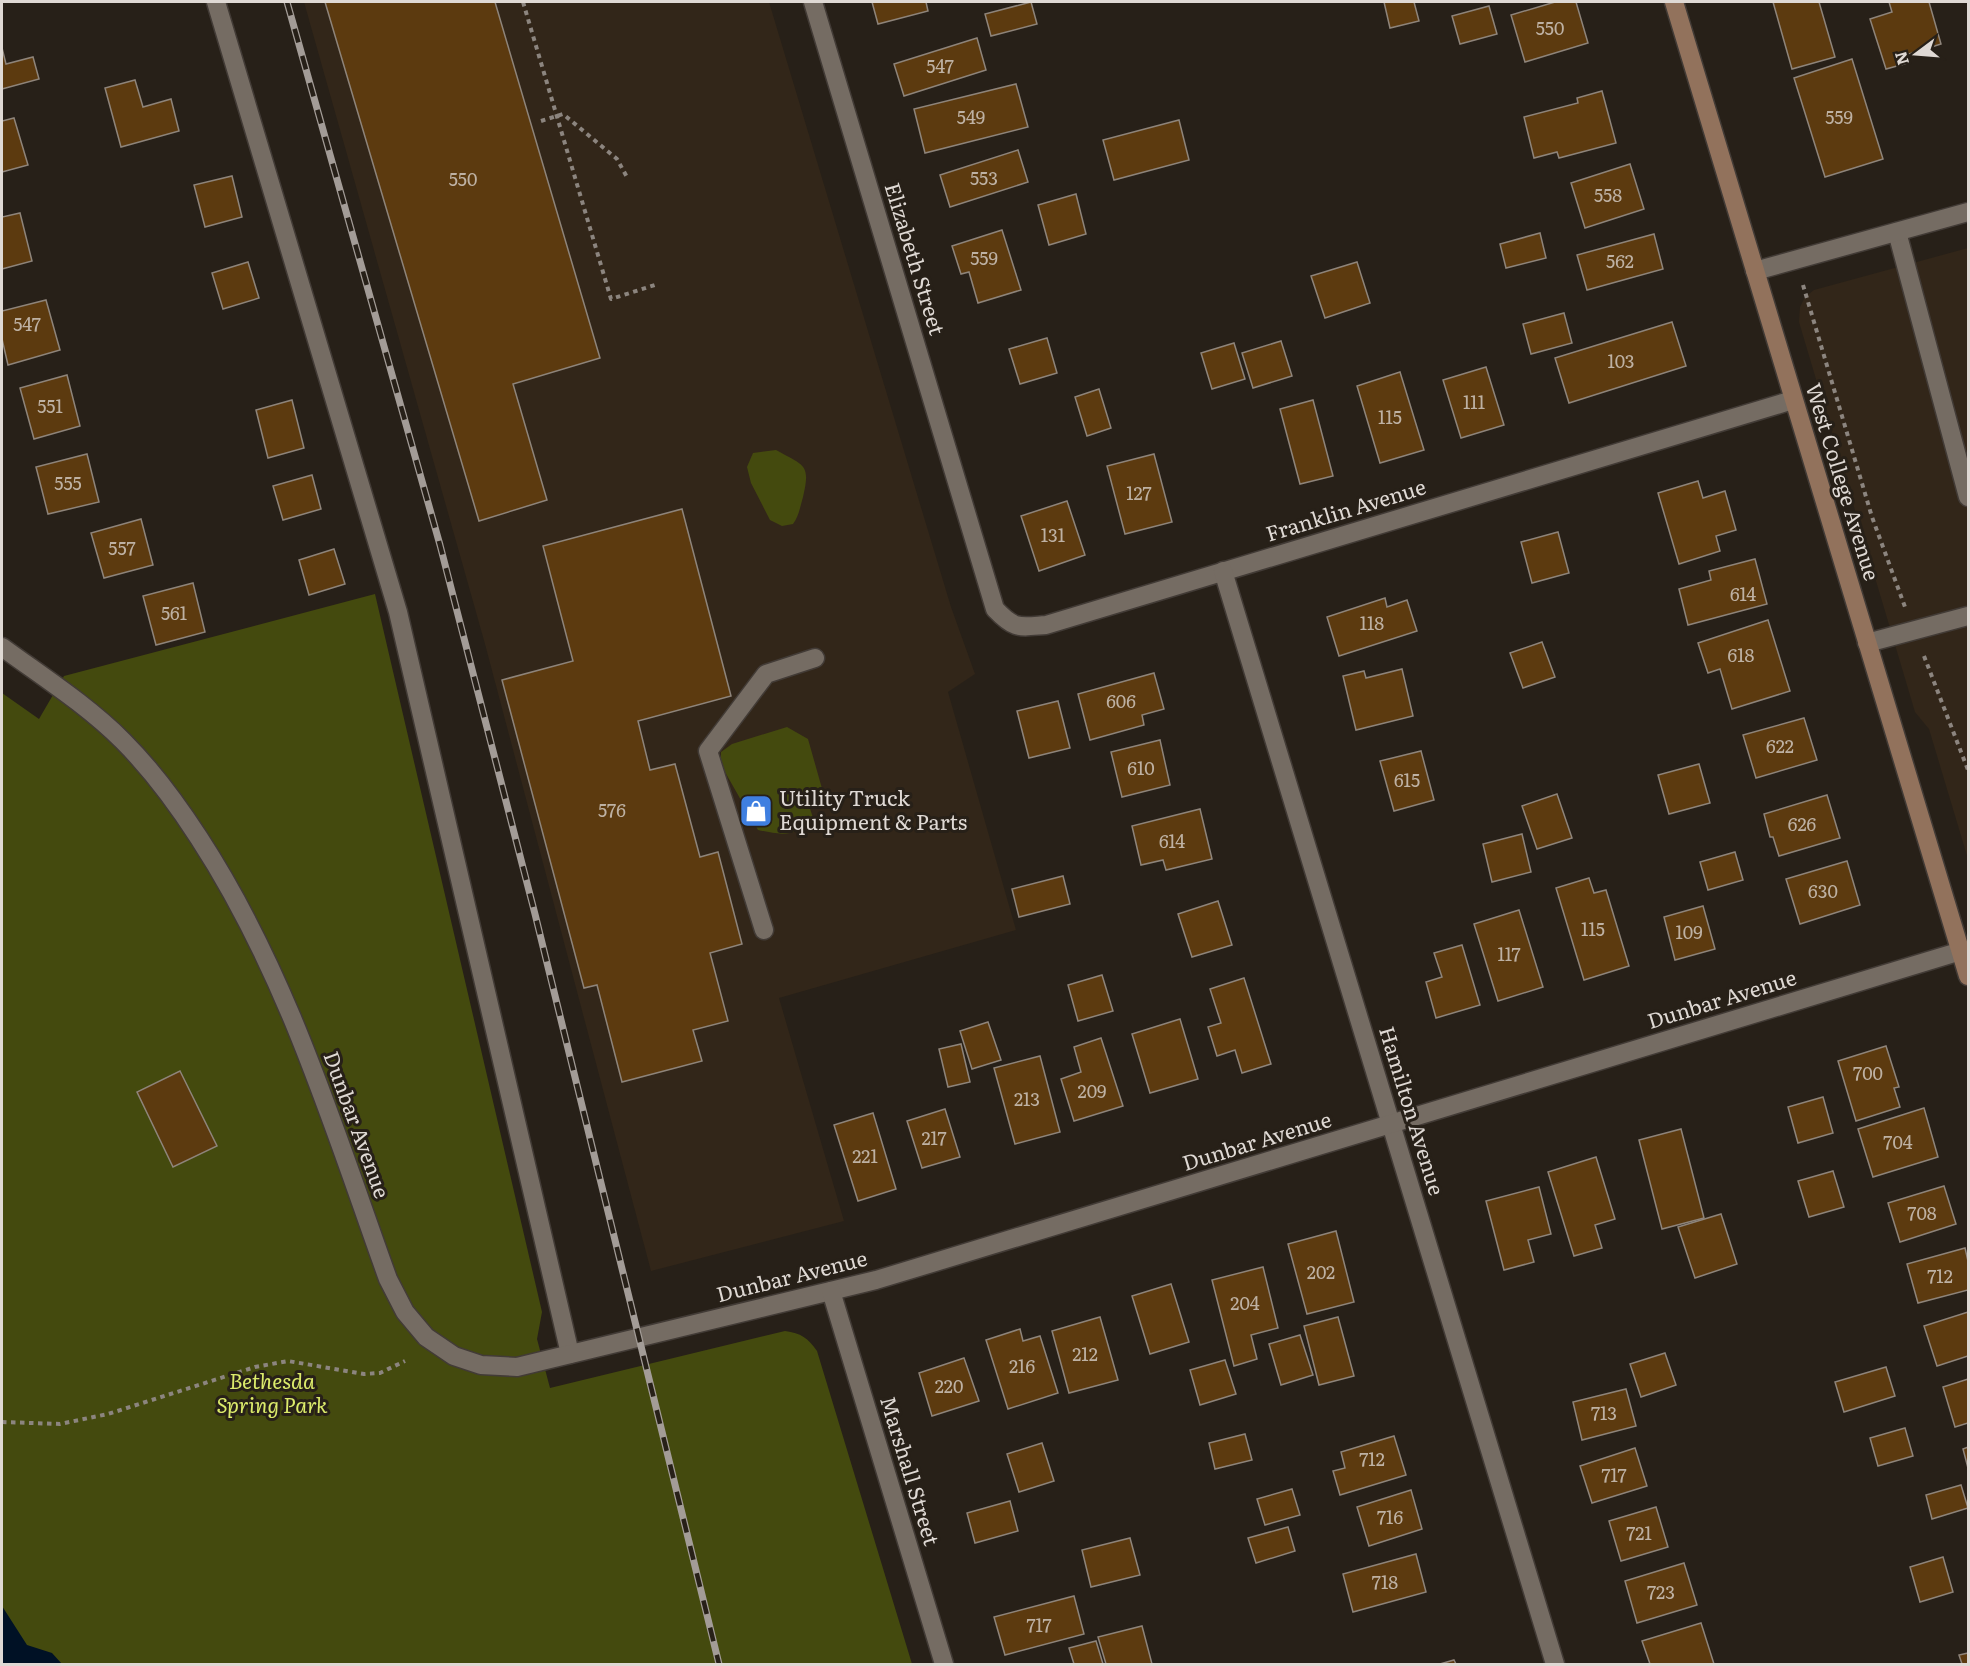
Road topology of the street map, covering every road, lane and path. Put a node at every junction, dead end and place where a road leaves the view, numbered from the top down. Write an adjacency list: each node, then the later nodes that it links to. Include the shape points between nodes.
1 (216, 2): 28 (street, via 398,612)
2 (523, 2): 5 (path)
3 (813, 2): 15 (street, Elizabeth Street)
4 (1674, 2): 10 (street, West College Avenue)
5 (558, 116): 6 (path); 7 (path, via 563,114 617,159); 11 (path, via 611,299)
6 (541, 121)
7 (628, 179)
8 (1968, 212): 9 (street)
9 (1897, 232): 10 (street); 14 (street)
10 (1755, 272): 13 (street, West College Avenue)
11 (658, 284)
12 (1808, 298): 18 (path, via 1872,517)
13 (1794, 400): 16 (street, Franklin Avenue); 19 (street, West College Avenue)
14 (1968, 497)
15 (972, 530): 16 (street, Franklin Avenue, via 996,609 1009,623 1021,627 1046,625)
16 (1223, 572): 26 (street, Hamilton Avenue)
17 (1968, 616): 18 (street)
18 (1914, 631): 19 (street); 22 (path)
19 (1867, 643): 24 (street, West College Avenue)
20 (2, 647): 28 (street, Dunbar Avenue, via 77,701 124,742 185,817 227,882 268,962 309,1060 388,1279 405,1312 426,1336 454,1356 481,1365 517,1367)
21 (815, 658): 23 (street, via 766,674 708,752)
22 (1968, 770)
23 (764, 930)
24 (1961, 951): 25 (street, West College Avenue); 26 (street, Dunbar Avenue)
25 (1968, 976)
26 (1392, 1124): 27 (street, Dunbar Avenue); 32 (street, Hamilton Avenue)
27 (831, 1291): 28 (street, Dunbar Avenue); 31 (street, Marshall Street)
28 (570, 1354)
29 (405, 1361): 30 (path, via 380,1373 364,1374 288,1361 255,1367 108,1414 60,1424)
30 (2, 1422)
31 (944, 1665)
32 (1555, 1665)

